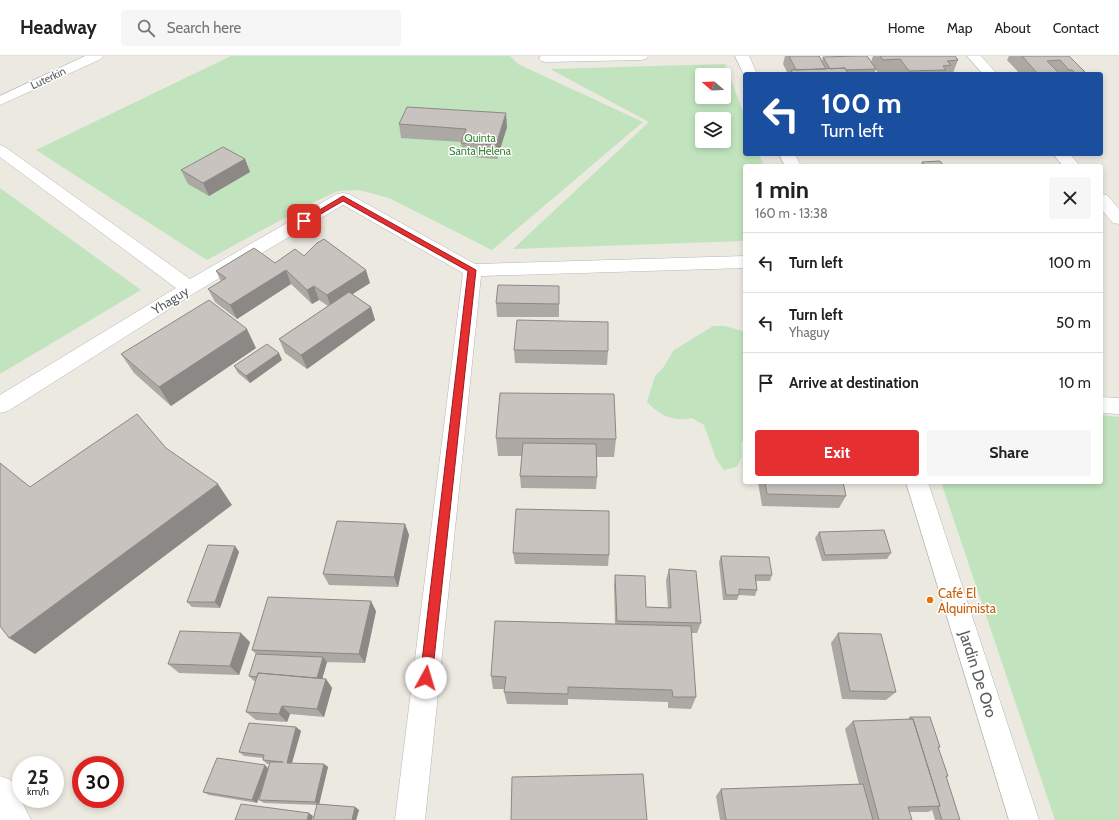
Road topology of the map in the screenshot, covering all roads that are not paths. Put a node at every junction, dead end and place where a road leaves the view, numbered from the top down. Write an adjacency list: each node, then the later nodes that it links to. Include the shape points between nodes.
1 (96, 56): 9 (street, Luterkin)
2 (629, 56): 3 (street); 6 (street)
3 (641, 56)
4 (742, 56): 7 (street)
5 (974, 56): 8 (street)
6 (546, 58)
7 (749, 72)
8 (988, 72)
9 (0, 101)
10 (0, 150): 17 (street)
11 (1063, 156): 12 (street)
12 (1070, 164)
13 (1103, 201): 14 (street)
14 (1119, 219)
15 (743, 262): 16 (street)
16 (472, 270): 17 (street, Yhaguy, via 343,198); 24 (street)
17 (189, 288): 18 (street, Yhaguy)
18 (0, 405)
19 (1103, 405): 20 (street)
20 (1119, 406)
21 (918, 484): 25 (street, Jardin De Oro)
22 (0, 791): 23 (street)
23 (16, 820)
24 (410, 820)
25 (1024, 820)

